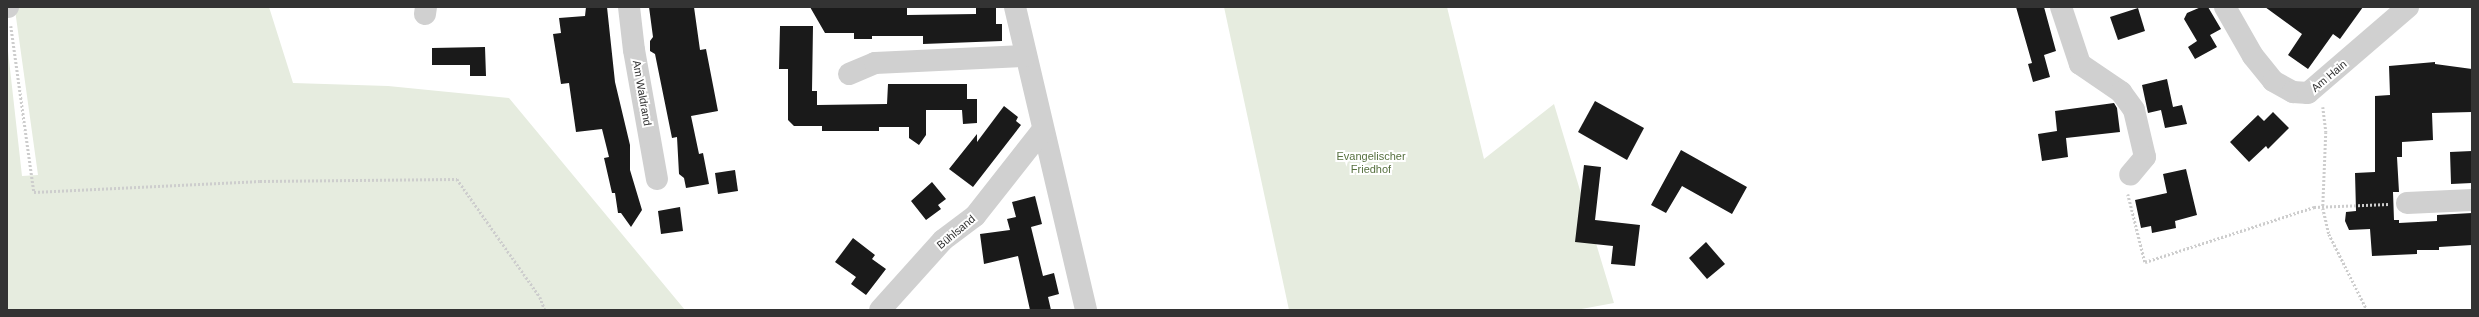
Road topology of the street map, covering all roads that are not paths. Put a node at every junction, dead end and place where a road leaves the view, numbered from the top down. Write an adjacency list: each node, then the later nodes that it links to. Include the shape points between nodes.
1 (629, 7): 10 (street, Am Waldrand)
2 (1015, 7): 6 (street)
3 (2061, 7): 9 (street, via 2080,64 2121,92 2134,110 2145,157)
4 (2225, 7): 5 (street, Am Hain, via 2253,56 2273,81 2293,92 2308,93)
5 (2408, 7)
6 (1026, 56): 7 (street, via 875,63); 8 (street)
7 (849, 74)
8 (1042, 131): 13 (street, Bühlsand, via 976,216 943,240); 14 (street)
9 (2130, 174)
10 (657, 179)
11 (2472, 200): 12 (street)
12 (2407, 203)
13 (880, 310)
14 (1086, 310)

